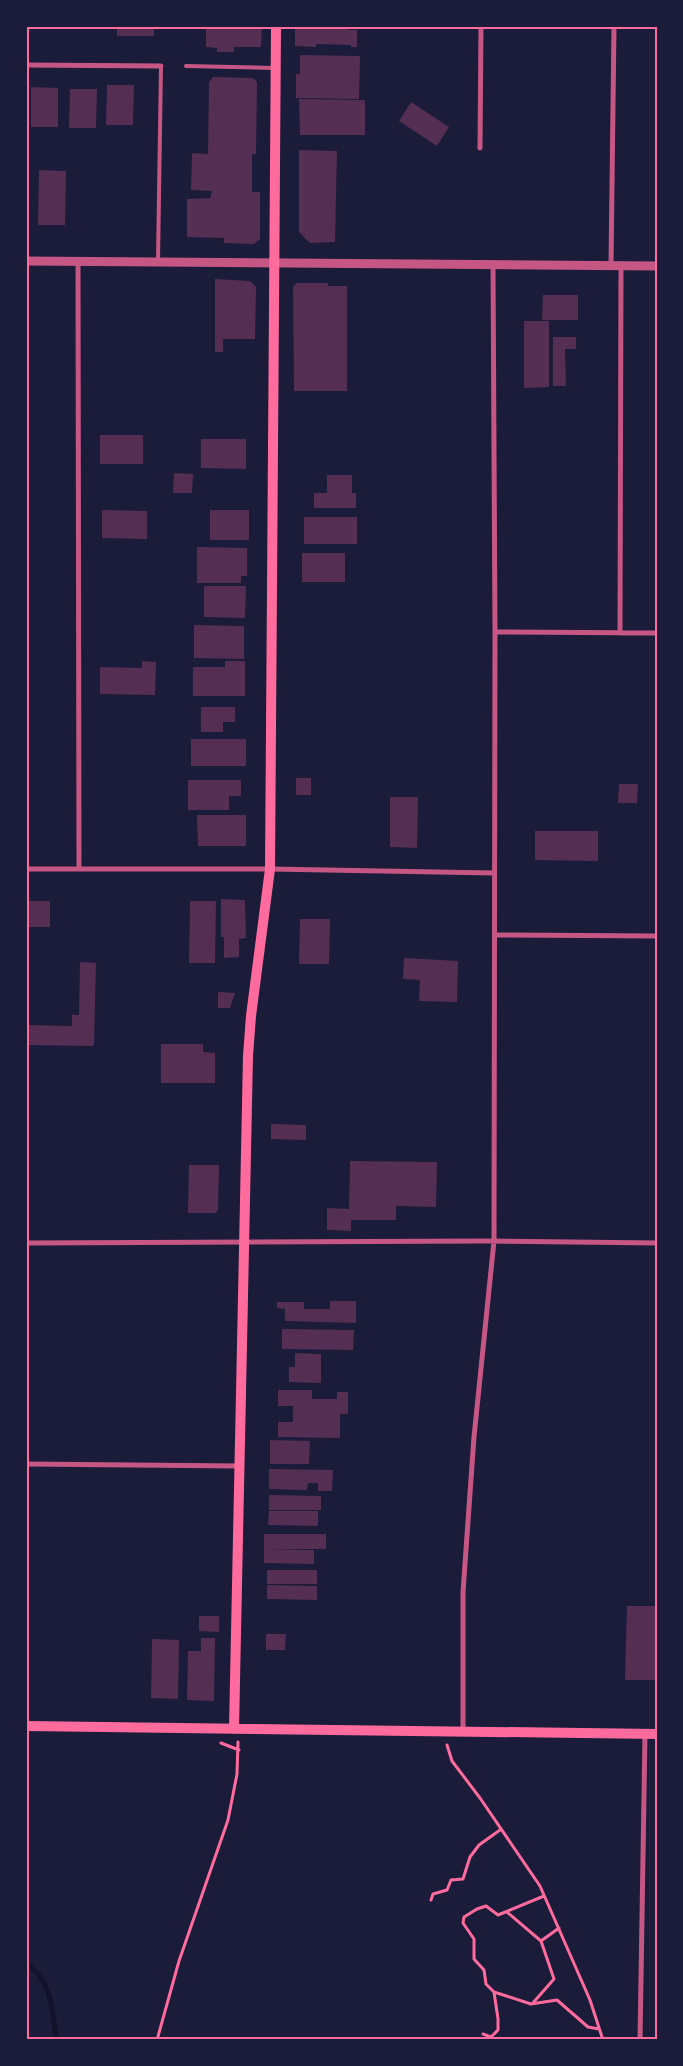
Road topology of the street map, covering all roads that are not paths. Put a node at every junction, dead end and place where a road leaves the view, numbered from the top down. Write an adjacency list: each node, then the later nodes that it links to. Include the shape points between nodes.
1 (276, 26): 7 (main road)
2 (482, 26): 8 (street)
3 (614, 26): 14 (street)
4 (26, 65): 5 (street)
5 (161, 66): 12 (lane)
6 (186, 66): 7 (lane)
7 (275, 68): 11 (main road)
8 (480, 148)
9 (26, 261): 10 (street)
10 (78, 261): 12 (street); 20 (street)
11 (274, 262): 12 (street); 13 (street); 22 (main road)
12 (158, 263)
13 (493, 264): 14 (street); 17 (street)
14 (611, 266): 15 (street)
15 (622, 266): 16 (street); 18 (street)
16 (657, 266)
17 (495, 632): 18 (street); 23 (street)
18 (620, 633): 19 (street)
19 (657, 633)
20 (79, 868): 21 (street); 22 (street)
21 (26, 869)
22 (270, 869): 23 (street); 27 (main road, via 250,1016)
23 (493, 873): 24 (street)
24 (494, 935): 25 (street); 26 (street)
25 (657, 936)
26 (494, 1241): 27 (street); 28 (street); 34 (street, via 474,1437 464,1592)
27 (246, 1242): 29 (street); 31 (main road)
28 (657, 1242)
29 (26, 1243)
30 (26, 1464): 31 (street)
31 (240, 1466): 33 (main road)
32 (26, 1726): 33 (main road)
33 (235, 1729): 34 (main road)
34 (463, 1731): 35 (main road)
35 (646, 1734): 36 (main road); 37 (street)
36 (657, 1734)
37 (640, 2040)

